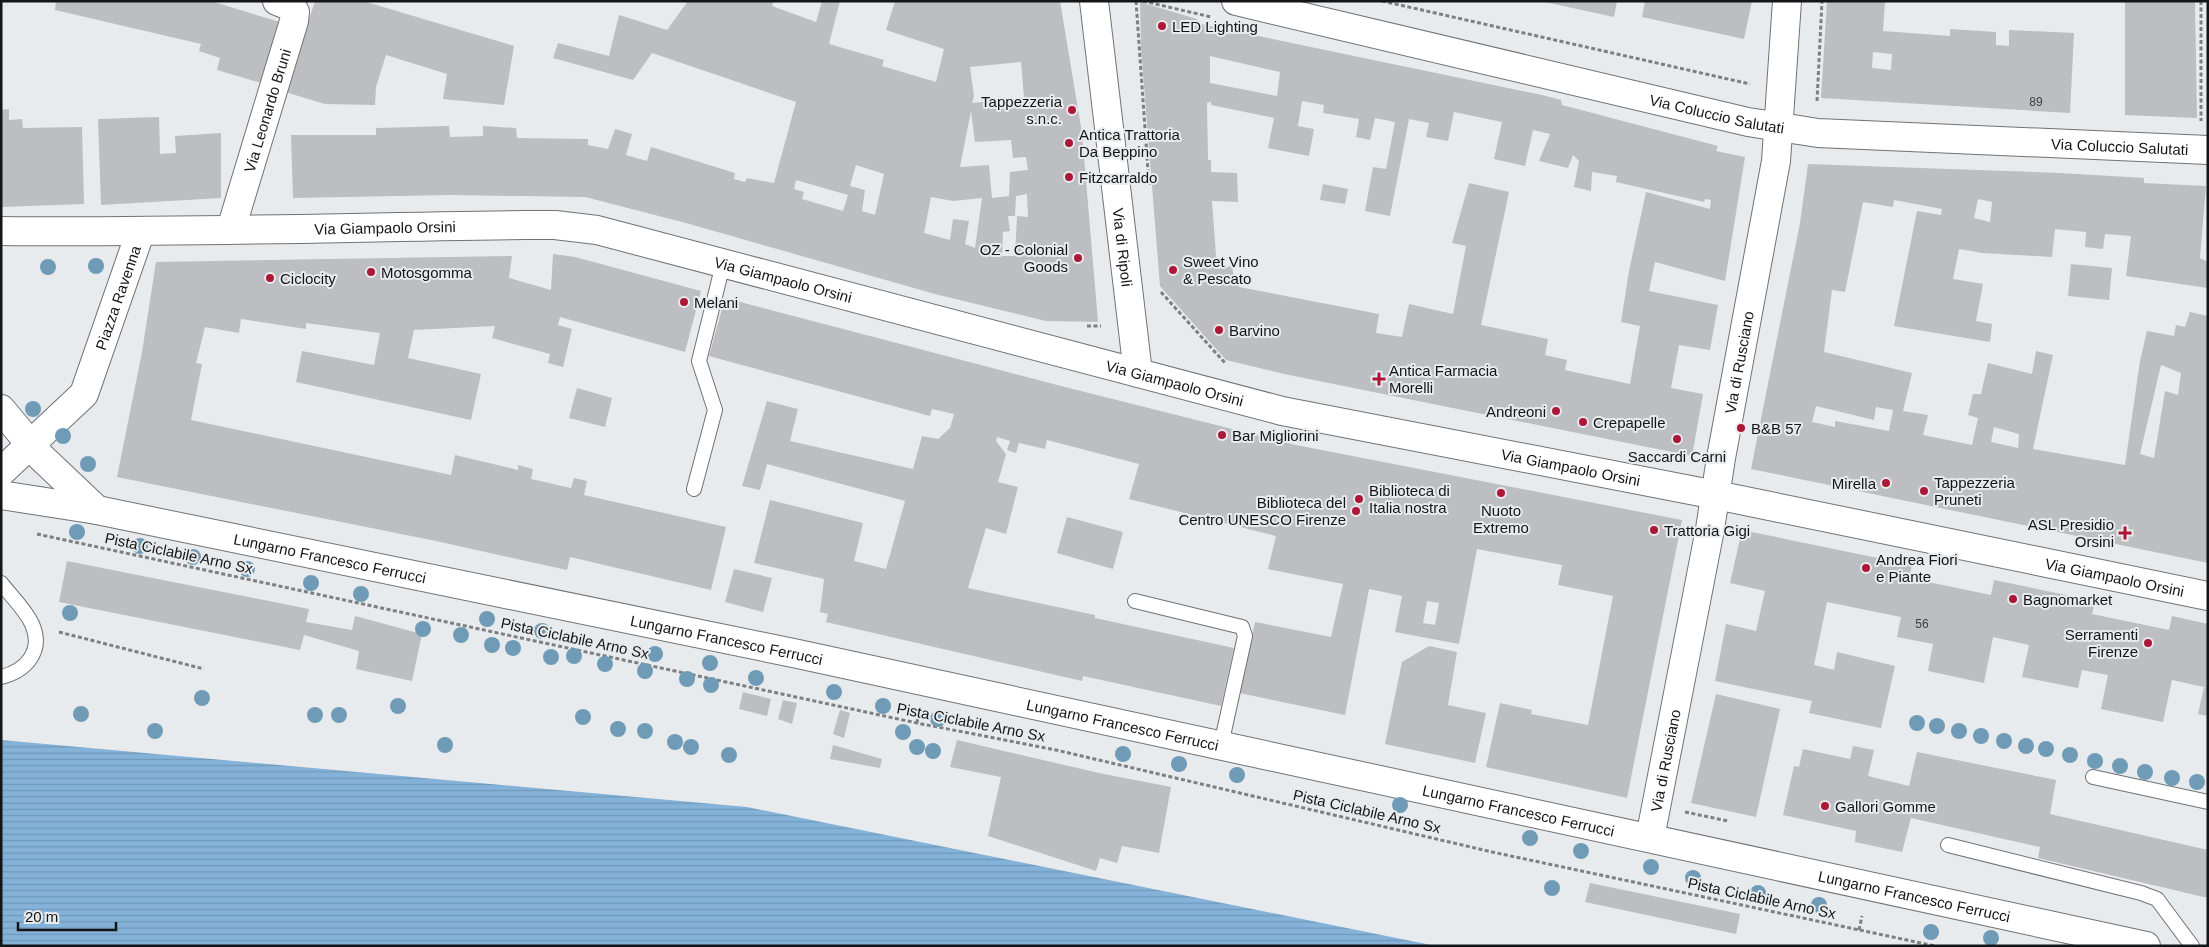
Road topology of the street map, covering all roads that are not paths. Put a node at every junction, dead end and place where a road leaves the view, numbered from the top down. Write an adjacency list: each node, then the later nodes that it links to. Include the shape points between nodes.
1 (277, 1): 7 (street, Via Leonardo Bruni, via 292,7 294,21)
2 (1094, 1): 11 (street, Via di Ripoli)
3 (1236, 1): 5 (street, Via Coluccio Salutati)
4 (1787, 1): 5 (street, Via di Rusciano)
5 (1779, 128): 6 (street, Via Coluccio Salutati, via 1818,133); 17 (street, Via di Rusciano, via 1776,161)
6 (2208, 150)
7 (231, 229): 9 (street, Via Giampaolo Orsini); 10 (street, Via Giampaolo Orsini, via 555,225 597,230)
8 (1, 231): 9 (street, Piazza Ravenna)
9 (140, 233): 13 (street, Piazza Ravenna, via 84,394)
10 (723, 264): 11 (street, Via Giampaolo Orsini); 15 (lane, via 699,361 715,410)
11 (1138, 373): 17 (street, Via Giampaolo Orsini, via 1282,410)
12 (1, 409): 13 (street)
13 (29, 444): 14 (street, Piazza Ravenna); 18 (street)
14 (1, 472)
15 (694, 489)
16 (1, 495): 18 (street)
17 (1716, 495): 20 (street, Via Giampaolo Orsini); 26 (street, Via di Rusciano)
18 (97, 510): 23 (street, Lungarno Francesco Ferrucci, via 798,654)
19 (1, 583): 22 (lane, via 32,625 35,638 33,655 20,670)
20 (2208, 596)
21 (1135, 601): 23 (lane, via 1242,627 1245,636)
22 (1, 677)
23 (1221, 745): 26 (street, Lungarno Francesco Ferrucci)
24 (2093, 777): 25 (lane)
25 (2208, 802)
26 (1650, 838): 28 (street, Lungarno Francesco Ferrucci)
27 (1948, 845): 29 (lane, via 2157,899)
28 (2146, 946)
29 (2192, 946)

